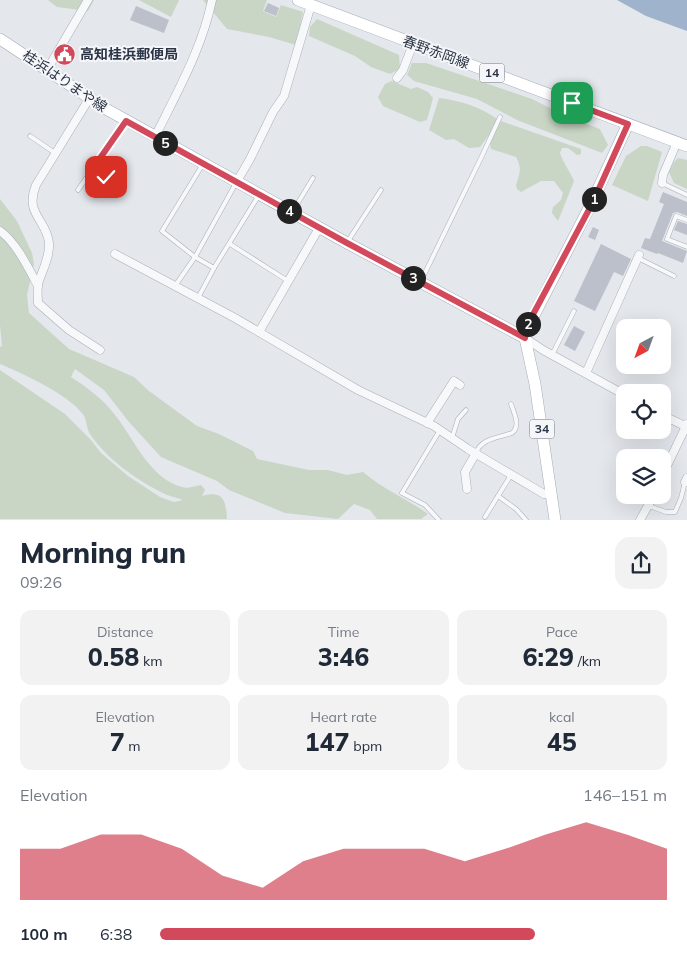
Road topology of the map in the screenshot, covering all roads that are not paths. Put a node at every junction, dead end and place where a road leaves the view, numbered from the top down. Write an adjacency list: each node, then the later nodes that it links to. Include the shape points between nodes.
1 (88, 0): 7 (street)
2 (212, 0): 14 (street, via 196,55)
3 (298, 0): 4 (main road, 春野赤岡線 / 14)
4 (311, 5): 6 (main road, 春野赤岡線 / 14); 21 (street, via 284,96 272,112)
5 (0, 38): 7 (main road, 桂浜はりまや線)
6 (413, 44): 8 (street); 12 (main road, 春野赤岡線 / 14)
7 (46, 70): 9 (main road, 桂浜はりまや線)
8 (397, 78)
9 (89, 99): 11 (main road, 桂浜はりまや線); 16 (street)
10 (500, 117): 40 (lane)
11 (126, 121): 14 (main road, 桂浜はりまや線); 17 (lane)
12 (628, 124): 15 (main road, 春野赤岡線 / 14); 46 (main road, via 592,204 529,322)
13 (30, 136): 16 (lane)
14 (155, 137): 18 (main road, 桂浜はりまや線)
15 (682, 144): 22 (street)
16 (55, 153): 41 (street, via 32,194 36,214 49,242)
17 (96, 164): 19 (lane); 23 (lane)
18 (203, 164): 21 (main road, 桂浜はりまや線); 36 (lane, via 162,232)
19 (106, 177)
20 (313, 178): 27 (lane)
21 (236, 182): 25 (main road, 桂浜はりまや線); 36 (lane)
22 (662, 183): 26 (lane)
23 (78, 190)
24 (381, 190): 31 (lane)
25 (259, 195): 27 (main road, 桂浜はりまや線); 32 (lane)
26 (687, 195)
27 (292, 213): 29 (main road, 桂浜はりまや線)
28 (687, 220): 33 (lane, via 676,216 666,239)
29 (319, 228): 31 (main road, 桂浜はりまや線); 39 (street)
30 (0, 231): 41 (street, via 7,236)
31 (347, 243): 40 (main road, 桂浜はりまや線)
32 (230, 244): 37 (lane); 39 (lane)
33 (687, 247)
34 (115, 254): 42 (street)
35 (638, 256): 38 (lane); 49 (street)
36 (195, 257): 37 (lane); 42 (lane)
37 (214, 268): 43 (lane)
38 (674, 276)
39 (288, 281): 45 (street)
40 (420, 282): 46 (main road, 桂浜はりまや線)
41 (38, 286): 47 (street, via 38,303 69,330)
42 (175, 286): 43 (street)
43 (198, 298): 45 (street)
44 (574, 311): 48 (lane)
45 (259, 332): 55 (street, via 358,390)
46 (525, 338): 48 (street); 64 (main road, 34)
47 (100, 350)
48 (552, 355): 49 (street)
49 (586, 374): 51 (street)
50 (460, 385): 55 (street, via 454,381)
51 (616, 390)
52 (511, 404): 59 (lane, via 516,430 484,442)
53 (466, 410): 58 (lane, via 458,419)
54 (671, 419): 56 (street)
55 (427, 423): 57 (street)
56 (687, 426): 60 (street)
57 (440, 430): 58 (street); 68 (lane, via 402,493 425,505)
58 (452, 438): 59 (street)
59 (476, 453): 61 (street); 63 (street, via 465,472)
60 (671, 458)
61 (511, 475): 64 (street, via 544,494); 65 (lane)
62 (686, 480): 66 (lane, via 675,512)
63 (467, 489)
64 (552, 494): 70 (main road, 34)
65 (498, 496): 67 (lane); 69 (lane, via 516,508)
66 (649, 506): 71 (street)
67 (485, 517)
68 (439, 520)
69 (526, 520)
70 (556, 520)
71 (640, 520)

